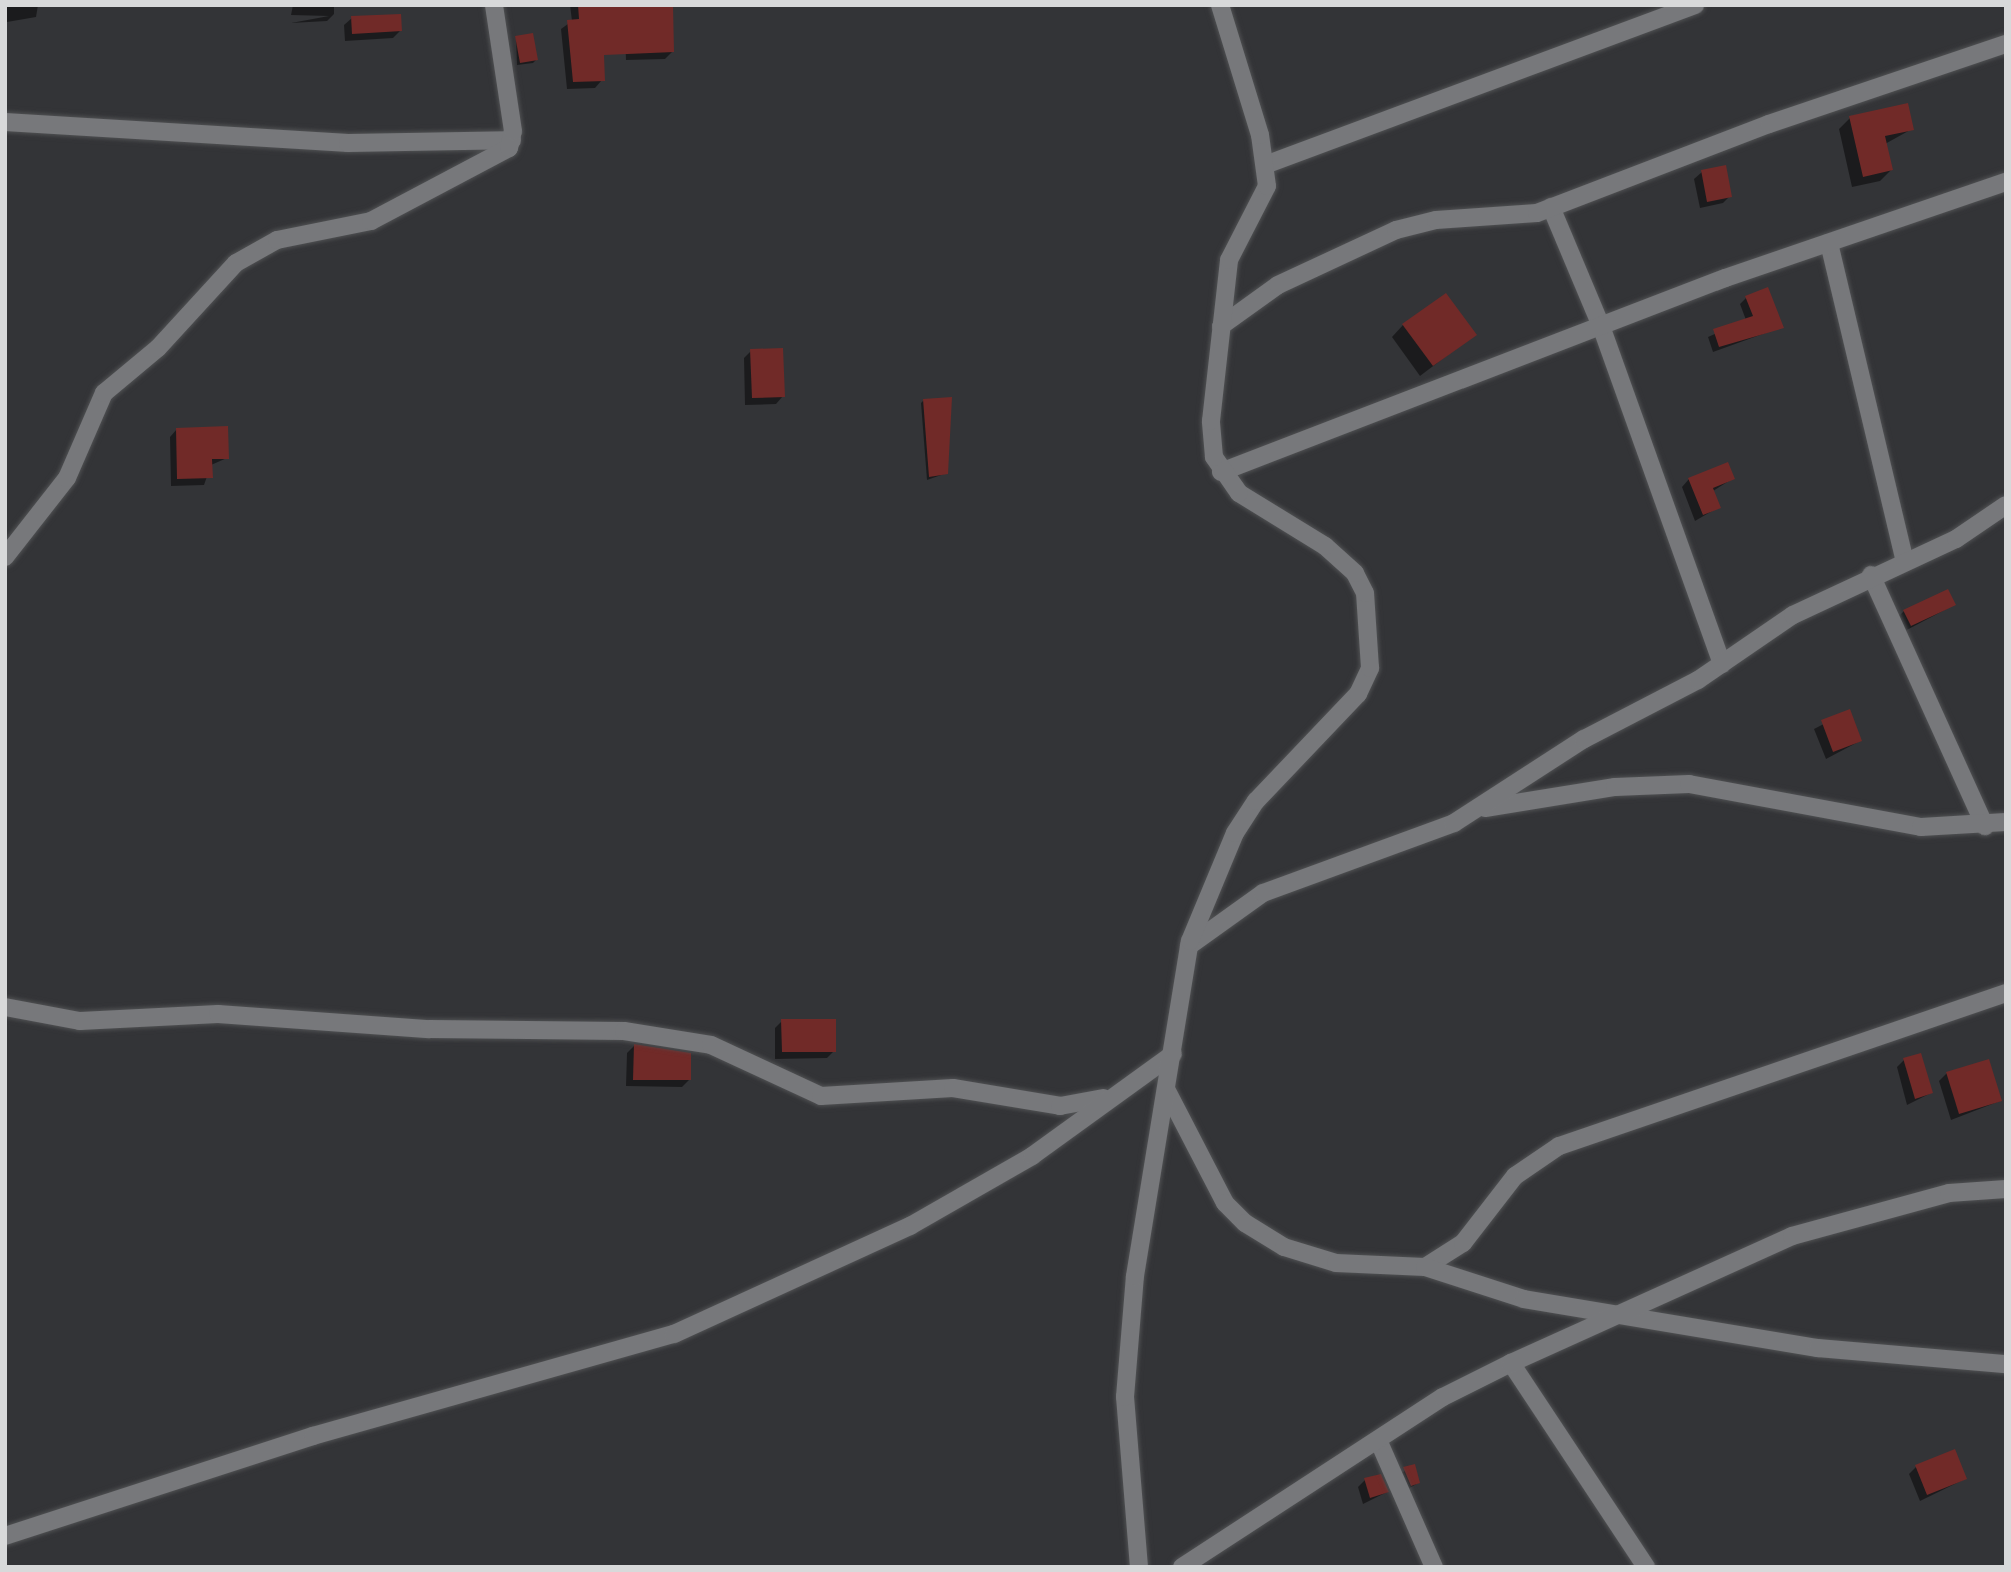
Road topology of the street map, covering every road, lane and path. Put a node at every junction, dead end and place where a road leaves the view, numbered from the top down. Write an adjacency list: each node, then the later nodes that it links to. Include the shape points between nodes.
1 (494, 5): 6 (street)
2 (1220, 5): 7 (street)
3 (1695, 5): 7 (street)
4 (2006, 44): 9 (street, via 1886,81)
5 (5, 122): 6 (street, via 348,143)
6 (512, 140): 15 (street, via 502,156 371,221 277,240 236,263 158,348 104,393 67,478)
7 (1265, 165): 11 (street, via 1263,203 1229,260)
8 (2006, 182): 10 (street)
9 (1551, 207): 11 (street, via 1527,216 1436,220 1396,230 1287,280); 12 (street)
10 (1829, 243): 12 (street); 16 (street)
11 (1221, 326): 13 (street, via 1211,421)
12 (1601, 326): 13 (street); 18 (street)
13 (1221, 471): 22 (street, via 1254,506 1325,546 1355,573 1371,627 1370,667 1359,694 1256,801 1235,833)
14 (2006, 505): 16 (street, via 1980,526)
15 (5, 557)
16 (1905, 561): 17 (street)
17 (1871, 575): 18 (street, via 1793,615); 21 (street)
18 (1722, 664): 19 (street, via 1584,739)
19 (1478, 809): 21 (street, via 1615,787 1689,783 1909,825); 22 (street, via 1434,834 1263,893)
20 (2006, 822): 21 (street)
21 (1985, 826)
22 (1189, 946): 25 (street)
23 (2006, 993): 29 (street, via 1559,1146 1515,1176 1463,1244)
24 (5, 1007): 27 (street, via 80,1021 218,1014 429,1029 677,1036 711,1045 801,1089 846,1099 953,1088 1076,1107)
25 (1173, 1055): 26 (street); 27 (street)
26 (1167, 1091): 29 (street, via 1225,1203 1245,1223 1284,1247 1336,1263); 35 (street, via 1135,1276 1125,1397)
27 (1121, 1092): 34 (street, via 1032,1156 910,1226 674,1334 313,1436)
28 (2006, 1189): 30 (street, via 1948,1193 1793,1236)
29 (1425, 1267): 30 (street, via 1490,1292)
30 (1624, 1312): 31 (street); 32 (street, via 1818,1348)
31 (1511, 1363): 33 (street, via 1443,1397); 38 (street)
32 (2006, 1364)
33 (1379, 1442): 36 (street); 37 (street)
34 (5, 1536)
35 (1139, 1567)
36 (1182, 1567)
37 (1434, 1567)
38 (1646, 1567)

